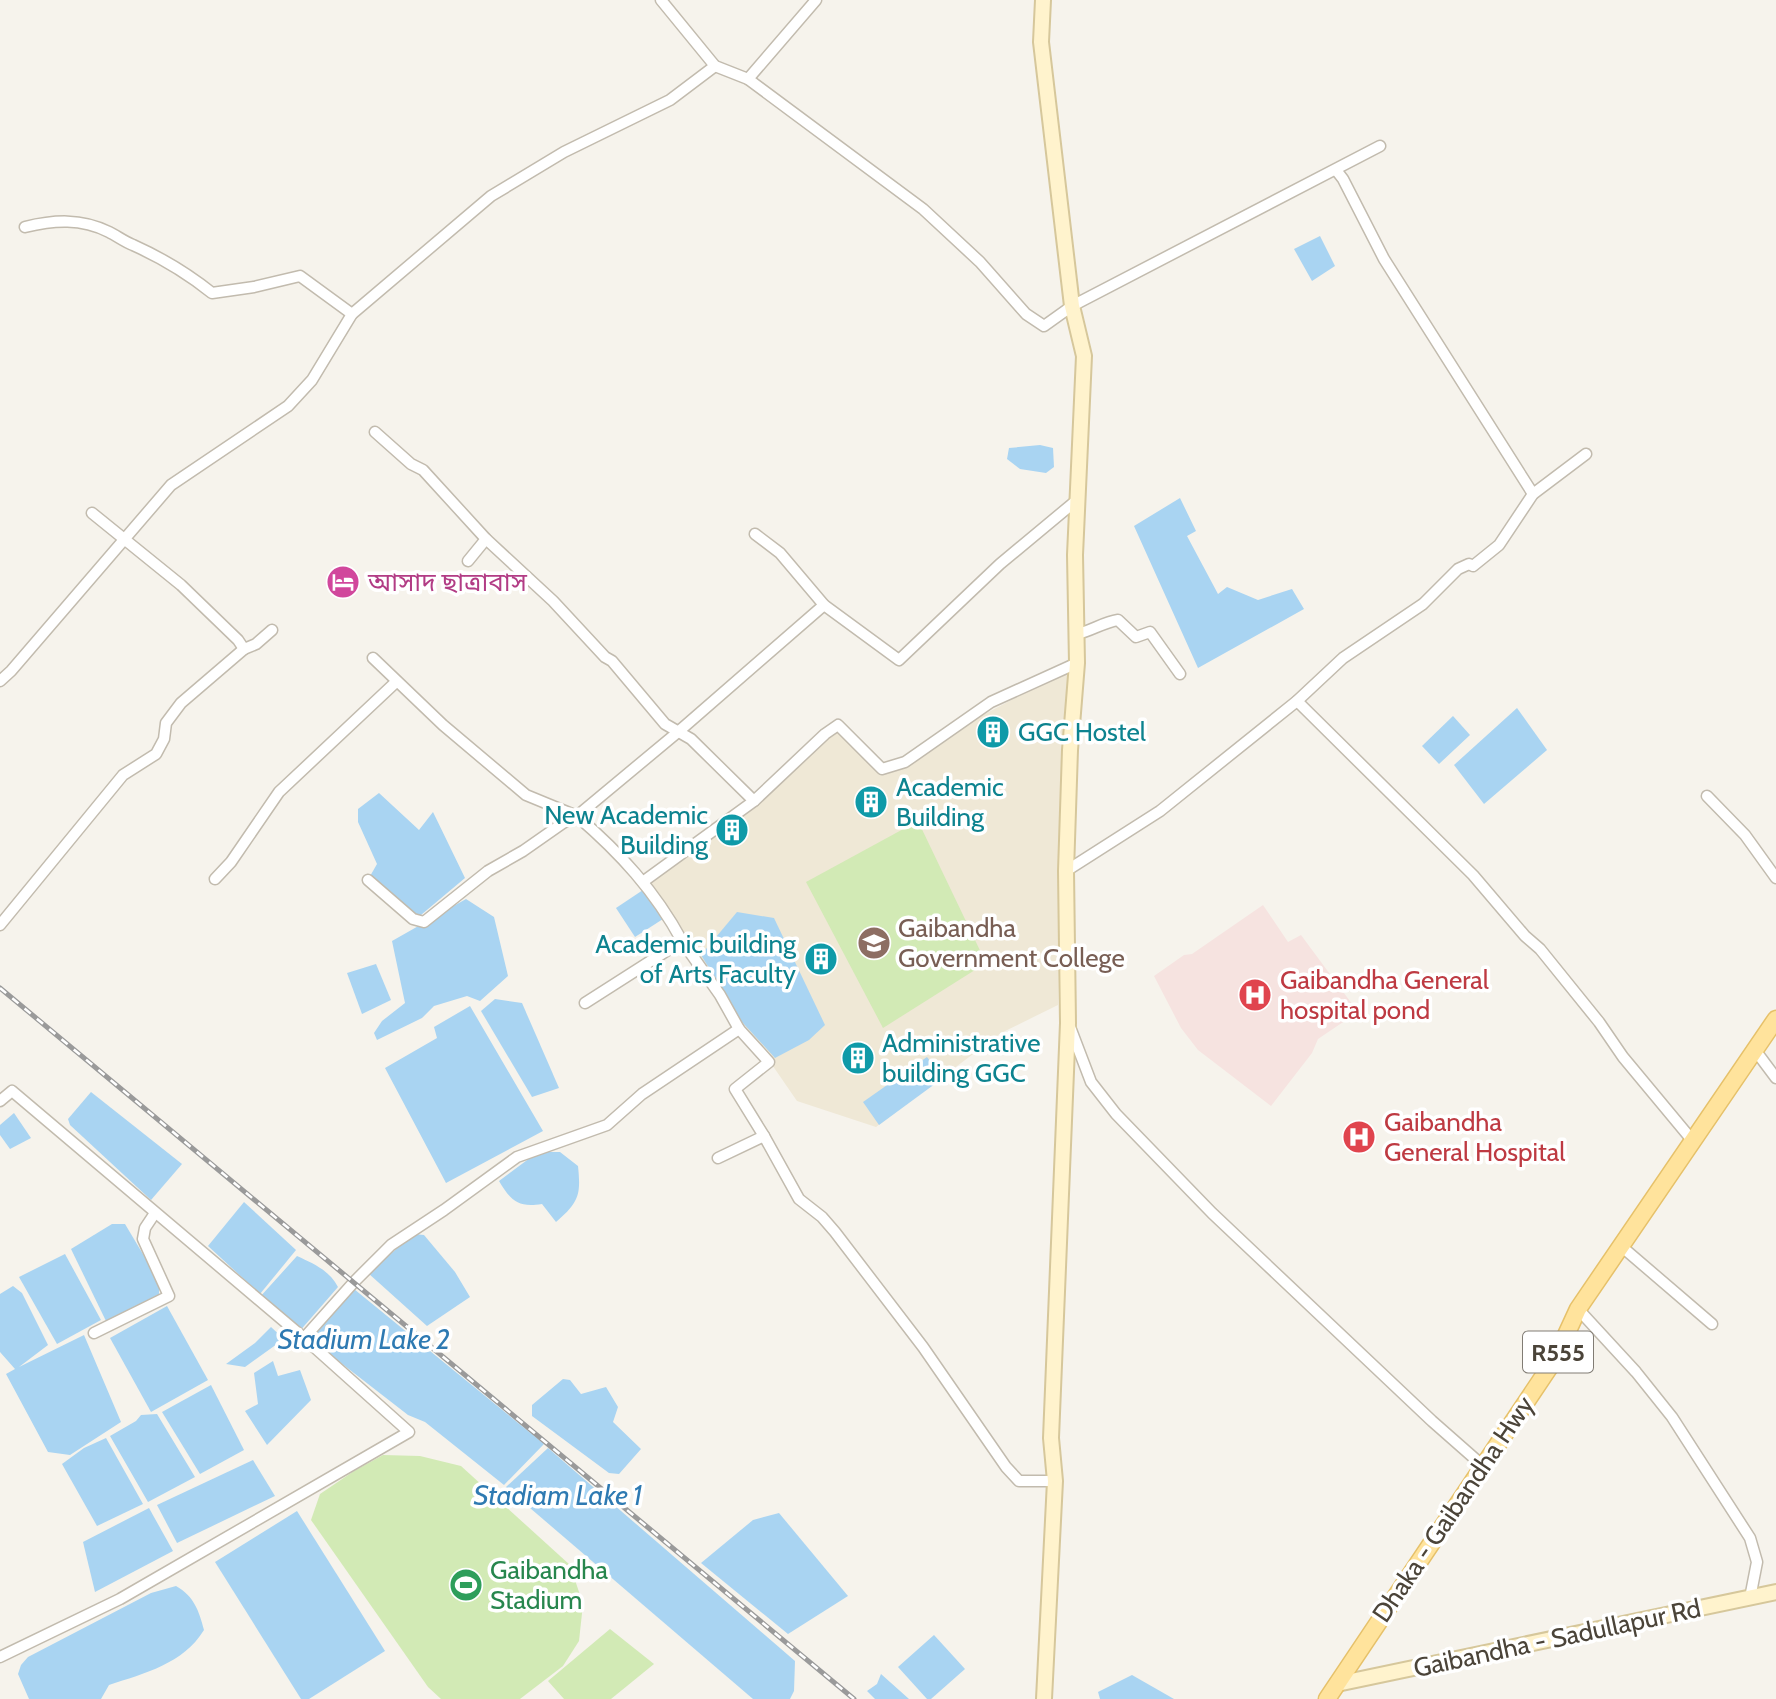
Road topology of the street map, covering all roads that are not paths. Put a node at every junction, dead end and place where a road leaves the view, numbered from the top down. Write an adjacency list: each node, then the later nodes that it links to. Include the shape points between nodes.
1 (661, 0): 4 (street)
2 (816, 0): 5 (street)
3 (1043, 0): 9 (main road, via 1041,43)
4 (715, 66): 5 (street); 10 (street, via 670,100 564,152 491,196)
5 (748, 79): 9 (street, via 922,209 980,262 1026,314 1044,326)
6 (1380, 146): 7 (street)
7 (1336, 170): 9 (street); 13 (street, via 1384,259)
8 (25, 227): 10 (street, via 51,220 89,224 147,250 212,293 300,276)
9 (1072, 306): 14 (main road, via 1084,356)
10 (352, 314): 17 (street, via 312,380 288,406 171,485)
11 (375, 432): 18 (street, via 423,470)
12 (1586, 454): 13 (street)
13 (1532, 494): 29 (street, via 1487,556 1458,569 1423,604 1343,658)
14 (1077, 500): 20 (street, via 1000,564 899,660); 22 (main road)
15 (92, 513): 17 (street)
16 (755, 534): 20 (street, via 780,554)
17 (127, 539): 23 (street); 27 (street)
18 (486, 539): 19 (street); 30 (street, via 553,601 665,724)
19 (468, 561)
20 (824, 605): 30 (street)
21 (272, 630): 23 (street)
22 (1077, 634): 25 (main road); 26 (street, via 1118,620 1136,638 1150,632)
23 (244, 649): 39 (street, via 181,703 166,723 156,754 123,775)
24 (373, 658): 28 (street)
25 (1077, 663): 32 (street, via 991,702 905,762 881,769 838,725); 34 (main road)
26 (1180, 674)
27 (0, 681)
28 (397, 682): 33 (street, via 526,795); 36 (street, via 279,792)
29 (1297, 701): 34 (street, via 1160,811); 49 (street, via 1473,875 1600,1022 1623,1058)
30 (678, 732): 32 (street, via 691,739); 33 (street)
31 (1707, 796): 35 (street, via 1745,835)
32 (754, 801): 38 (street)
33 (578, 816): 37 (street, via 488,871 424,922 414,919); 38 (street)
34 (1066, 872): 43 (main road)
35 (1776, 878)
36 (215, 879)
37 (368, 880)
38 (644, 881): 40 (street)
39 (0, 925)
40 (682, 941): 41 (street); 44 (street)
41 (584, 1003)
42 (1776, 1019): 45 (main road, Dhaka - Gaibandha Hwy / R555)
43 (1068, 1023): 57 (street, via 1091,1082 1116,1114 1212,1213); 58 (main road, via 1051,1438)
44 (739, 1029): 48 (street, via 769,1062 735,1088); 56 (street, via 642,1094 607,1125 517,1157 391,1245)
45 (1755, 1050): 46 (street); 49 (main road, Dhaka - Gaibandha Hwy / R555)
46 (1776, 1078)
47 (0, 1101): 51 (street, via 12,1091)
48 (764, 1136): 50 (street); 58 (street, via 799,1199 835,1232 1006,1466 1019,1481)
49 (1692, 1140): 52 (main road, Dhaka - Gaibandha Hwy / R555)
50 (718, 1158)
51 (155, 1213): 55 (street, via 143,1239 169,1296); 56 (street)
52 (1621, 1247): 53 (main road, Dhaka - Gaibandha Hwy / R555); 54 (street)
53 (1578, 1309): 57 (main road, Dhaka - Gaibandha Hwy / R555, via 1555,1359); 60 (street, via 1672,1417 1750,1538 1757,1562)
54 (1712, 1324)
55 (94, 1333)
56 (304, 1338): 61 (street, via 409,1432 120,1599)
57 (1482, 1465): 62 (main road, Dhaka - Gaibandha Hwy / R555)
58 (1055, 1481): 63 (main road)
59 (1776, 1592): 60 (main road, Gaibandha - Sadullapur Rd)
60 (1750, 1598): 62 (main road, Gaibandha - Sadullapur Rd)
61 (0, 1657)
62 (1337, 1684): 64 (main road, R555)
63 (1044, 1699)
64 (1327, 1699)

